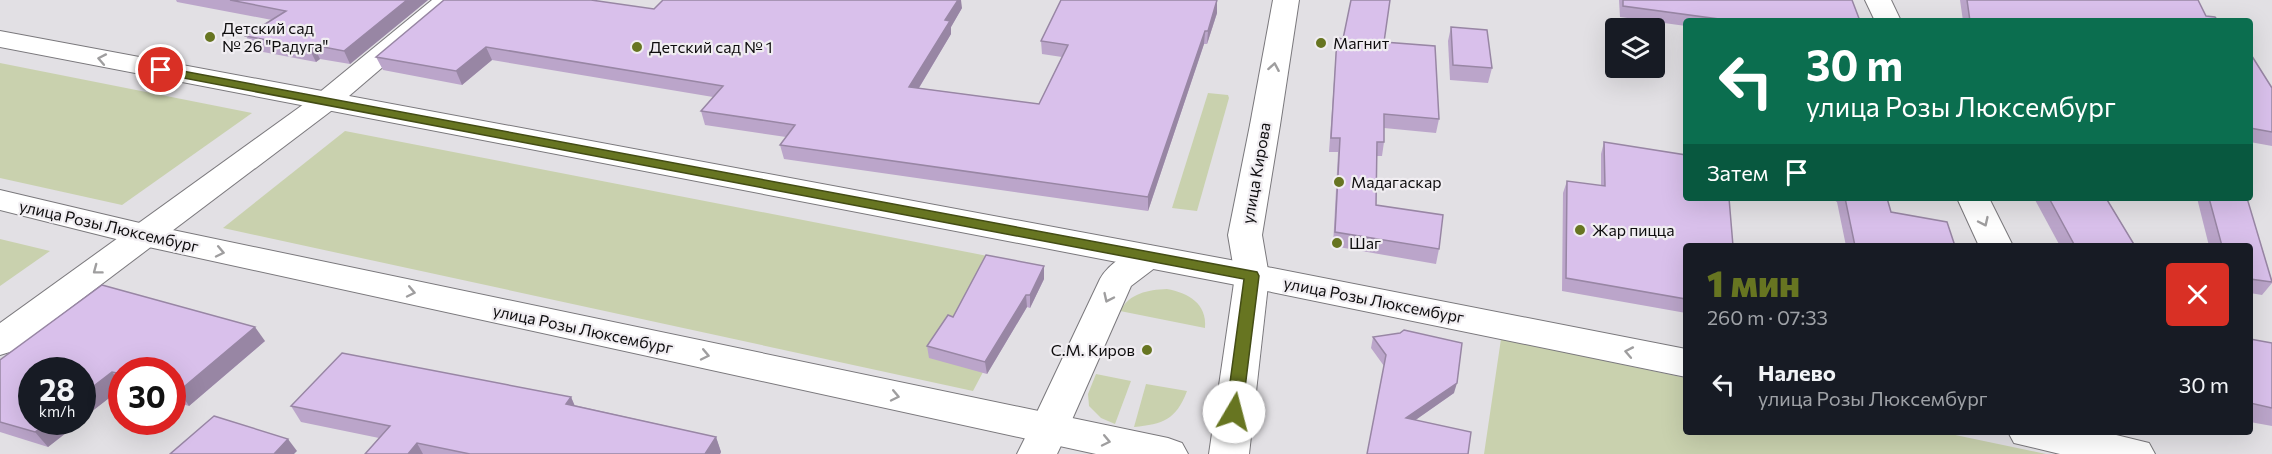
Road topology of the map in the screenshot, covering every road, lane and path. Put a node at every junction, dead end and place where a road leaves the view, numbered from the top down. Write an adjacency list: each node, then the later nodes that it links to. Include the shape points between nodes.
1 (448, 0): 6 (main road)
2 (1286, 0): 12 (main road, улица Кирова, one-way to 2, via 1245,236)
3 (1878, 0): 4 (main road)
4 (1887, 18)
5 (0, 39): 6 (main road, улица Розы Люксембург, one-way to 5)
6 (325, 102): 9 (main road); 11 (main road, улица Розы Люксембург)
7 (0, 200): 9 (main road, улица Розы Люксембург)
8 (1974, 201): 10 (main road, one-way to 10)
9 (144, 235): 13 (main road, one-way to 13); 17 (main road, улица Розы Люксембург, one-way to 17)
10 (1995, 243)
11 (1148, 256): 12 (main road, улица Розы Люксембург); 17 (main road, one-way to 17, via 1117,279)
12 (1252, 276): 14 (main road, улица Розы Люксембург, one-way to 12); 19 (main road, улица Кирова)
13 (0, 342)
14 (1683, 362)
15 (2056, 435): 16 (main road)
16 (2084, 438): 20 (main road)
17 (1043, 441): 18 (main road, улица Розы Люксембург, one-way to 18)
18 (1168, 454)
19 (1229, 454)
20 (2135, 454)

